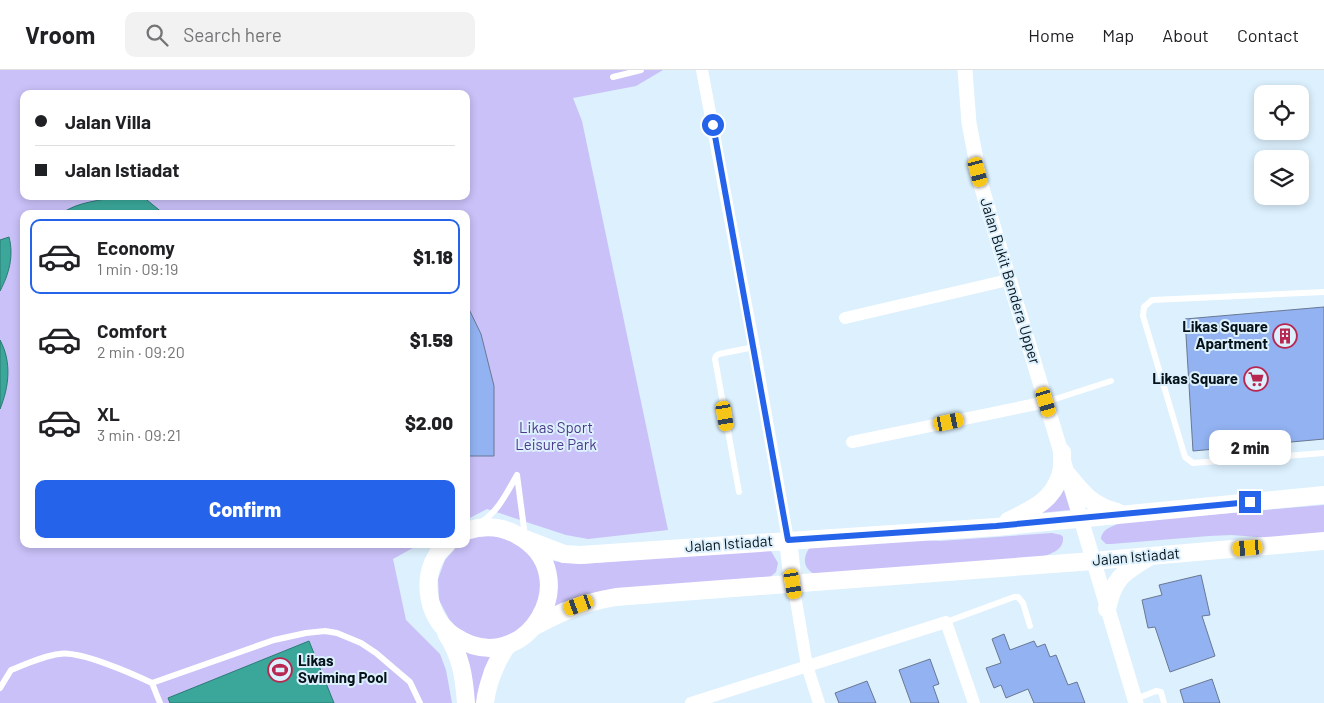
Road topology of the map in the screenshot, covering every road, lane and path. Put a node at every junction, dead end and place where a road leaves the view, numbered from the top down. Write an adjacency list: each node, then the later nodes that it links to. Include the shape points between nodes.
1 (640, 70): 4 (lane)
2 (702, 70): 8 (street)
3 (965, 70): 5 (street, Jalan Bukit Bendera Upper, via 969,123 978,172)
4 (613, 77)
5 (1008, 280): 7 (street); 10 (street, Jalan Bukit Bendera Upper)
6 (1324, 292): 13 (lane, via 1152,300 1144,307 1142,316 1185,456 1193,463)
7 (845, 318)
8 (754, 347): 15 (lane, via 719,354 715,359); 23 (street)
9 (1112, 381): 10 (lane)
10 (1046, 402): 11 (street); 12 (street, Jalan Bukit Bendera Upper)
11 (852, 442)
12 (1062, 452): 14 (street, Jalan Bukit Bendera Upper); 19 (main road, via 1061,475 1045,501)
13 (1324, 453)
14 (1068, 475): 17 (main road, via 1083,494 1102,508); 18 (street, Jalan Bukit Bendera Upper)
15 (739, 492)
16 (1324, 495): 17 (main road, Jalan Istiadat)
17 (1122, 514): 18 (main road, Jalan Istiadat)
18 (1081, 518): 19 (main road, Jalan Istiadat); 27 (street, Jalan Bukit Bendera Upper)
19 (996, 526): 23 (main road, Jalan Istiadat)
20 (470, 528): 22 (lane, via 490,517 517,476)
21 (470, 529): 22 (main road, Jalan Istiadat, via 488,526 508,529)
22 (526, 539): 23 (main road, Jalan Istiadat, via 564,554 580,555); 32 (main road, via 539,553 547,571 549,590 545,610)
23 (788, 540): 28 (main road)
24 (1324, 541): 26 (main road, Jalan Istiadat)
25 (443, 548): 30 (main road, via 429,574 428,594)
26 (1152, 556): 27 (main road, Jalan Istiadat); 29 (main road, via 1119,579 1111,590)
27 (1093, 561): 28 (main road, Jalan Istiadat); 29 (street, Jalan Bukit Bendera Upper)
28 (793, 584): 32 (main road, Jalan Istiadat, via 616,597 563,611); 35 (street)
29 (1107, 609): 38 (street, Jalan Bukit Bendera Upper)
30 (434, 614): 34 (main road, via 447,632 465,643 486,648); 41 (main road, via 456,648)
31 (946, 622): 33 (lane, via 1018,597); 35 (street); 45 (street)
32 (535, 626): 34 (main road)
33 (1030, 626)
34 (508, 645): 42 (main road, via 486,689)
35 (807, 666): 43 (street); 44 (street)
36 (152, 683): 37 (lane, via 120,669 61,653 11,670); 39 (lane); 40 (lane, via 274,640 326,631 353,640 376,653 410,682)
37 (0, 688)
38 (1135, 701): 46 (lane, via 1156,691 1161,692)
39 (160, 703)
40 (420, 703)
41 (466, 703)
42 (485, 703)
43 (691, 703)
44 (819, 703)
45 (974, 703)
46 (1164, 703)

